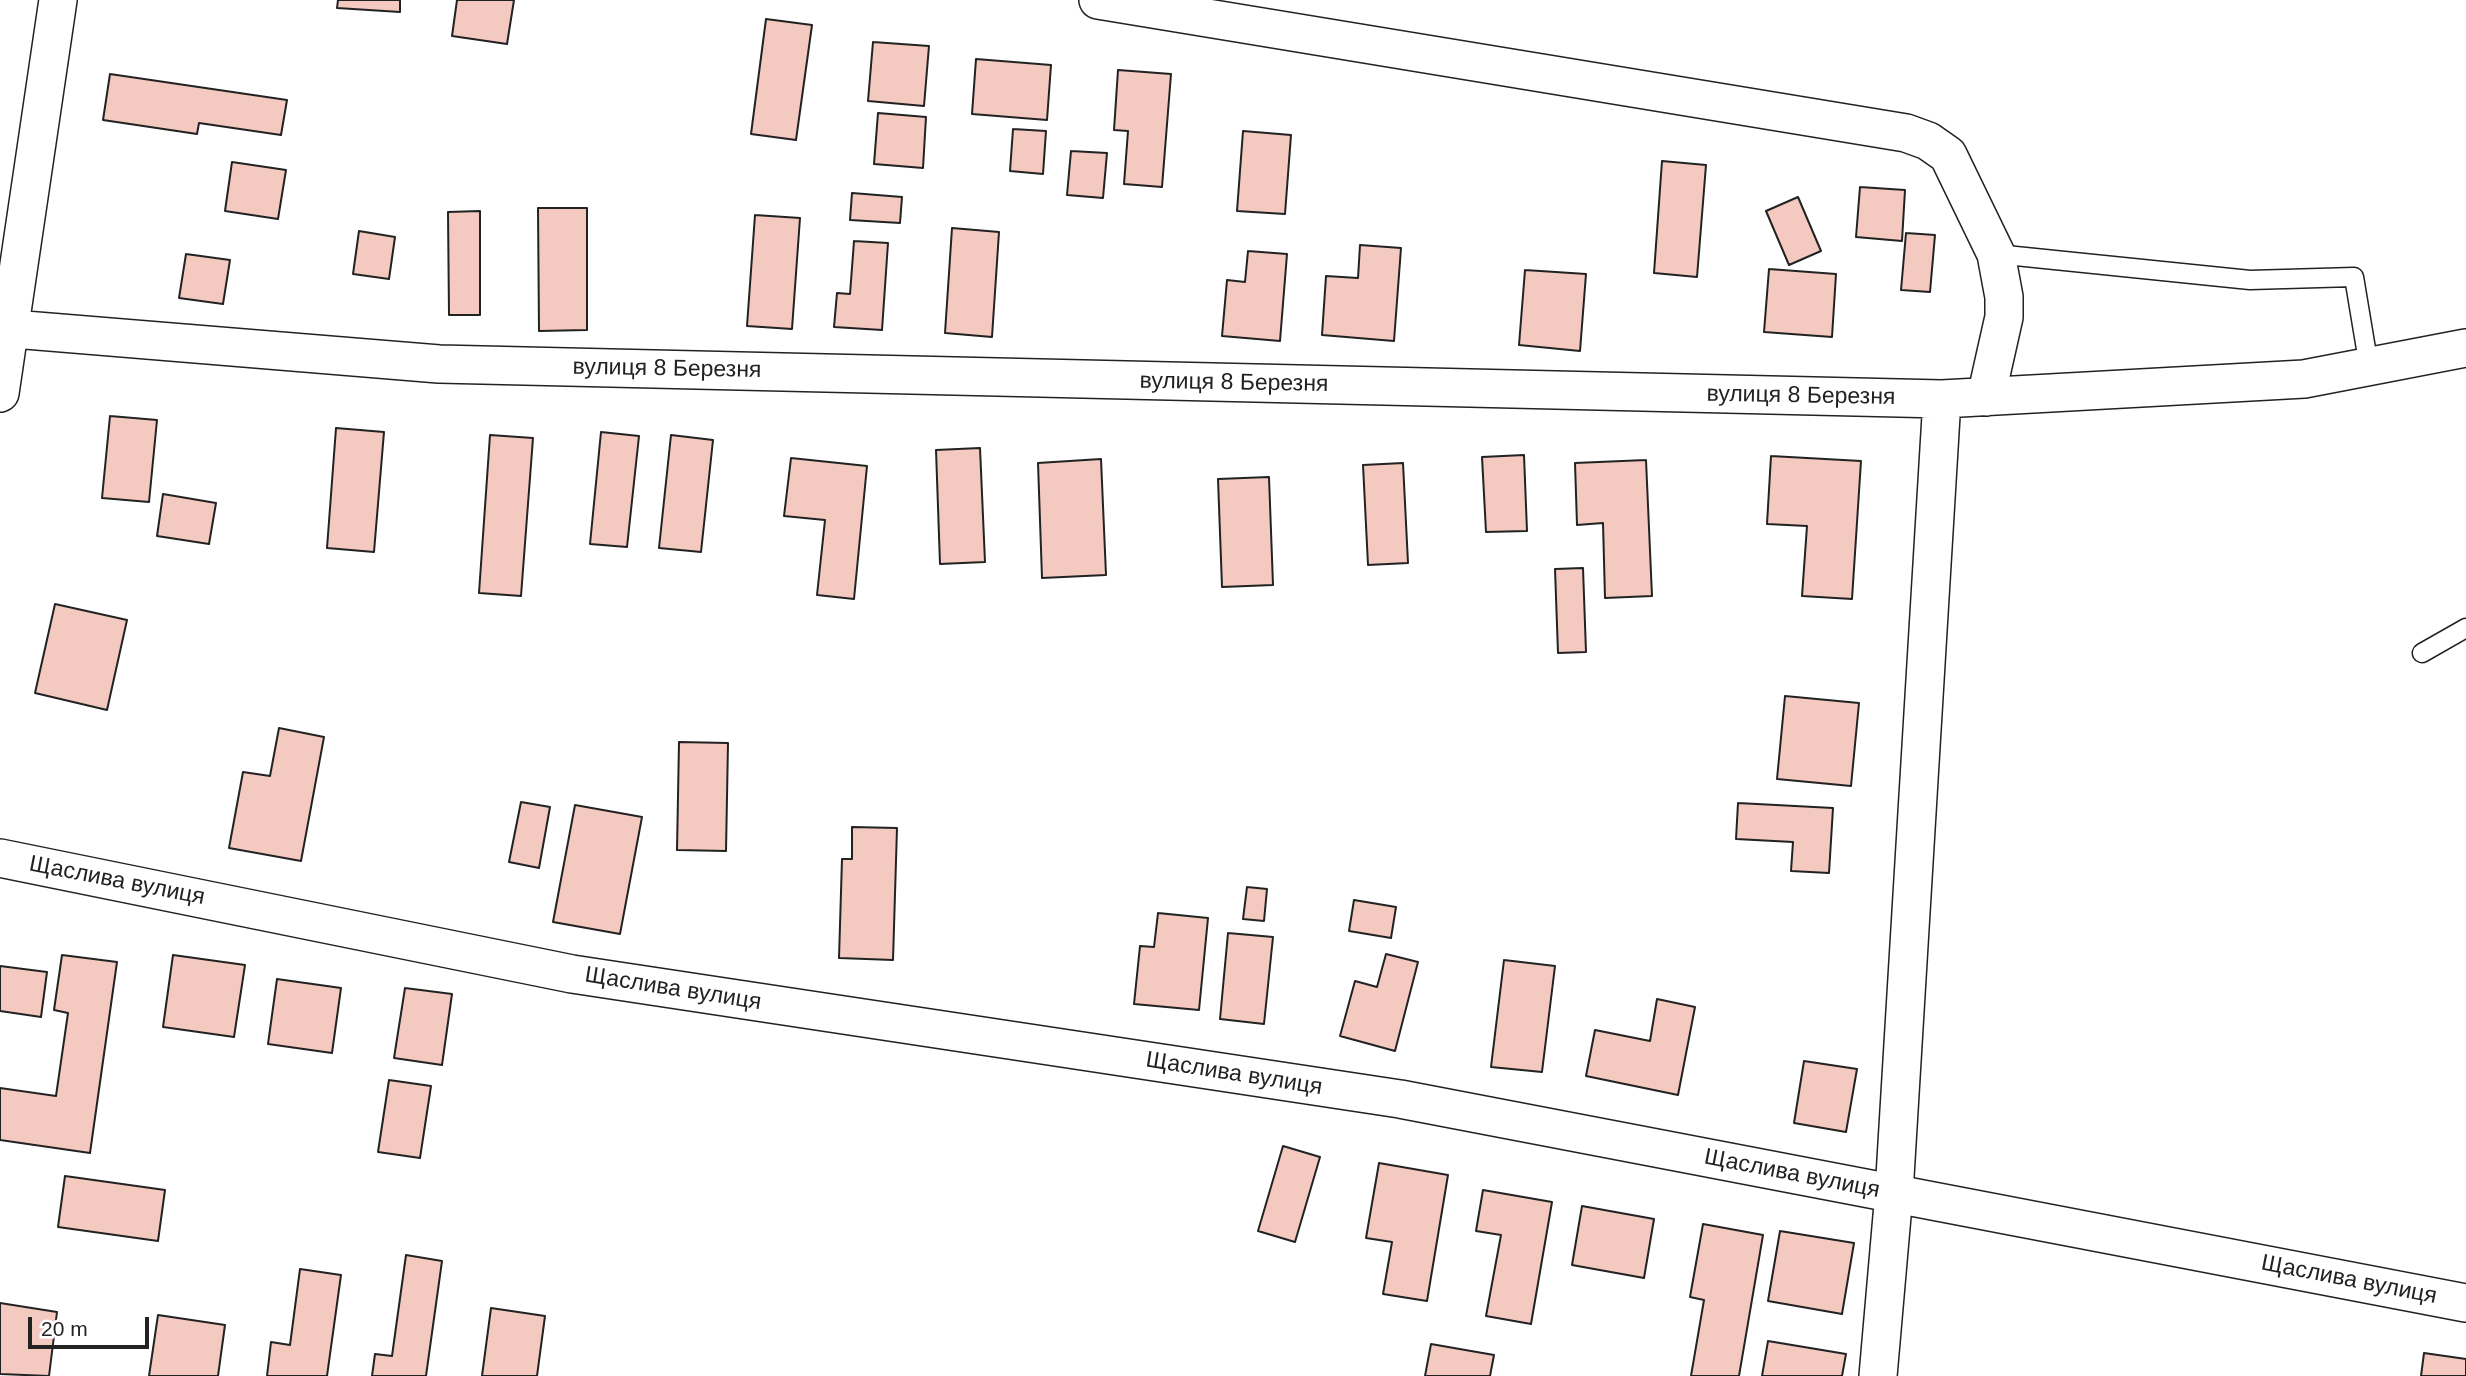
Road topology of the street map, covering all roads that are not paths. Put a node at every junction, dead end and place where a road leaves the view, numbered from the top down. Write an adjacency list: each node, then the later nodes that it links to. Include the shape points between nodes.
1 (58, 0): 4 (street)
2 (1098, 0): 3 (street, via 1906,133 1948,155)
3 (1996, 254): 6 (lane, via 2250,279 2354,277); 8 (street, via 2004,317)
4 (5, 329): 7 (street); 9 (street, вулиця 8 Березня, via 439,364)
5 (2466, 348): 6 (street, вулиця 8 Березня)
6 (2369, 367): 8 (street, вулиця 8 Березня, via 2304,379)
7 (0, 393)
8 (1986, 397): 9 (street, вулиця 8 Березня)
9 (1942, 400): 13 (street)
10 (2466, 628): 11 (lane)
11 (2422, 653)
12 (0, 858): 13 (street, Щаслива вулиця, via 572,974 1400,1099)
13 (1894, 1193): 14 (street, Щаслива вулиця); 15 (street)
14 (2466, 1303)
15 (1878, 1376)

